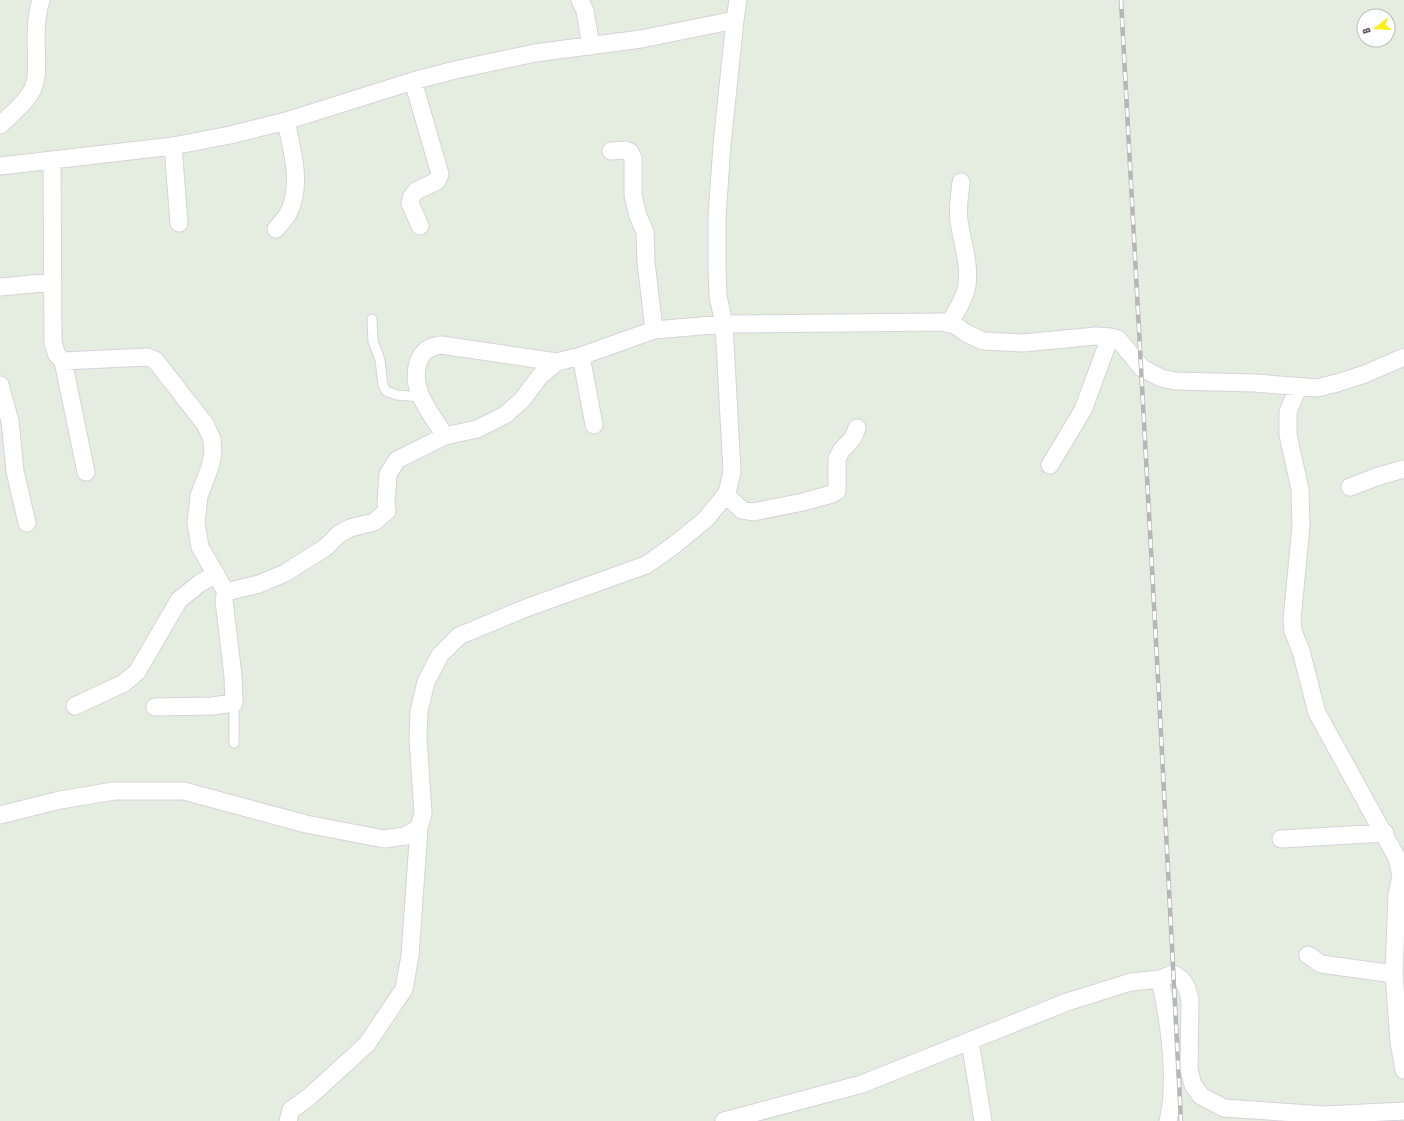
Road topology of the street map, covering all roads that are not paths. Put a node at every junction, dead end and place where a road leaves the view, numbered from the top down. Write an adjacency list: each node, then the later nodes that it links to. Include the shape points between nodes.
1 (41, 0): 8 (street, via 36,38 36,77 31,93)
2 (580, 0): 5 (street, via 585,11)
3 (738, 0): 4 (street)
4 (735, 20): 5 (street); 20 (street, via 717,216 718,296)
5 (591, 46): 6 (street, via 535,53)
6 (413, 81): 7 (street); 15 (street, via 440,174 436,181 416,191 412,196 410,203)
7 (286, 121): 9 (street); 16 (street, via 296,174 294,195 288,214)
8 (0, 125)
9 (172, 146): 11 (street); 14 (street)
10 (611, 151): 22 (street, via 626,150 633,158 633,195 645,232)
11 (52, 160): 12 (street); 17 (street)
12 (0, 166)
13 (961, 182): 21 (street, via 958,210 967,286)
14 (179, 223)
15 (420, 226)
16 (276, 229)
17 (52, 282): 18 (street); 26 (street, via 54,343 57,355)
18 (0, 287)
19 (372, 318): 30 (lane, via 373,341 386,391 396,395)
20 (724, 324): 21 (street); 22 (street); 38 (street, via 732,472)
21 (949, 324): 23 (street, via 983,341 1023,343)
22 (654, 330): 24 (street)
23 (1110, 337): 29 (street, via 1118,339 1142,368 1161,378 1175,381); 34 (street, via 1083,410)
24 (580, 356): 27 (street); 31 (street)
25 (1404, 357): 29 (street, via 1338,383 1317,388)
26 (63, 361): 36 (street); 40 (street, via 148,357 155,360 205,424 212,439 213,453 199,496 196,523 200,547)
27 (558, 362): 30 (street, via 434,346 427,350 416,367 415,378); 33 (street, via 540,376 522,400 505,415 477,429)
28 (0, 385): 39 (street, via 10,420 15,471)
29 (1298, 387): 48 (street, via 1288,412 1288,435 1300,489 1301,526 1293,631 1318,713)
30 (421, 397): 33 (street)
31 (594, 425)
32 (857, 428): 38 (street, via 853,438 837,459 837,491 832,494 753,512 742,510)
33 (445, 436): 41 (street, via 397,460 388,474 387,511 374,522 350,528 339,534 326,547 286,573 259,584)
34 (1050, 465)
35 (1404, 469): 37 (street)
36 (86, 472)
37 (1350, 487)
38 (726, 495): 47 (street, via 706,519 646,565 526,608 459,636 440,655 426,682 419,711 418,738 423,813)
39 (27, 523)
40 (216, 574): 41 (street); 43 (street, via 179,600 137,672 124,683)
41 (226, 592): 42 (street, via 224,600)
42 (234, 703): 44 (street); 45 (lane)
43 (74, 706)
44 (155, 707)
45 (234, 744)
46 (1, 812): 47 (street, via 114,791 184,791 306,824 384,839 405,836)
47 (418, 828): 57 (street, via 410,956 404,989 367,1044 291,1110)
48 (1384, 833): 49 (street); 51 (street, via 1397,858 1401,876 1397,894)
49 (1281, 839)
50 (1308, 955): 51 (street, via 1321,964)
51 (1394, 974): 54 (street)
52 (1160, 979): 53 (street, via 1131,982 1067,1002); 55 (street, via 1173,974 1186,986 1190,999 1189,1069 1193,1085 1200,1096 1224,1108 1325,1115); 59 (street, via 1166,1008 1172,1072 1171,1109)
53 (970, 1041): 56 (street, via 862,1084); 58 (street)
54 (1404, 1070)
55 (1404, 1111)
56 (735, 1120)
57 (288, 1121)
58 (983, 1121)
59 (1168, 1121)

